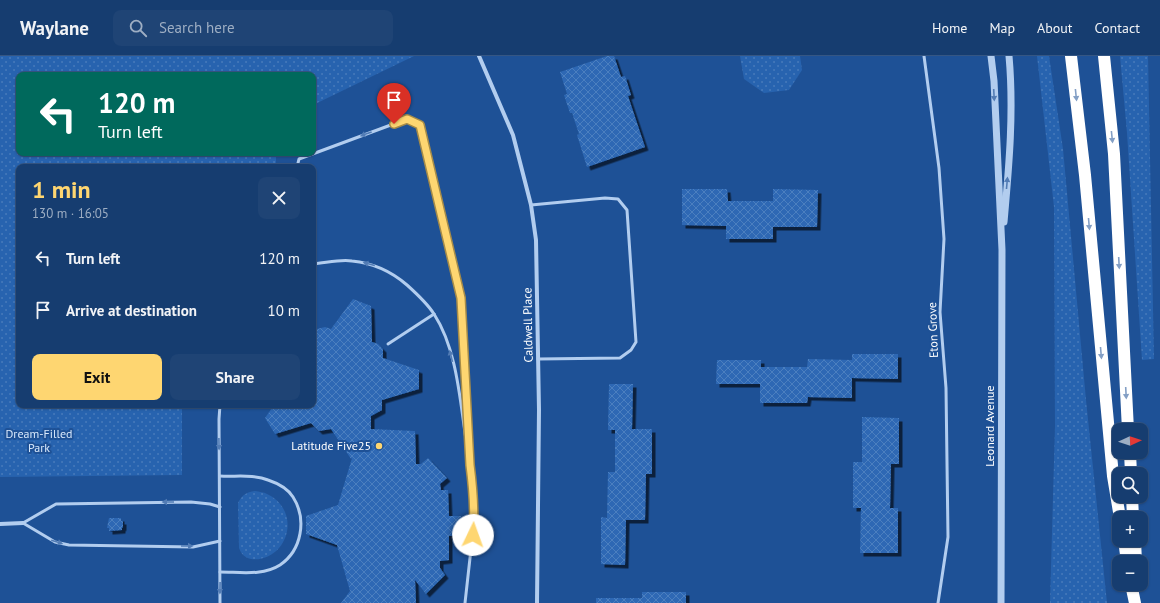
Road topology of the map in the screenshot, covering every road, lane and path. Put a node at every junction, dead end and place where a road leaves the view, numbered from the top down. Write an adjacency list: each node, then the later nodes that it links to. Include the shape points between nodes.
1 (479, 56): 10 (street, Caldwell Place, via 513,135)
2 (924, 56): 31 (lane, Eton Grove, via 939,168 944,239 940,312 946,388 948,537)
3 (991, 56): 11 (street, Leonard Avenue, one-way to 11)
4 (1010, 56): 11 (street, Leonard Avenue, one-way to 4, via 1012,138)
5 (1071, 56): 21 (highway, one-way to 21, via 1113,476)
6 (1104, 56): 17 (highway, one-way to 17, via 1114,154)
7 (316, 154): 18 (lane, one-way to 7, via 461,298 420,125 407,119)
8 (310, 156): 9 (lane, one-way to 9, via 299,160)
9 (298, 164)
10 (531, 204): 15 (street, Caldwell Place, via 536,240); 15 (lane, via 605,198 618,199 627,210 636,342 631,350 620,358)
11 (1002, 250): 32 (street, Leonard Avenue)
12 (316, 264): 13 (lane, one-way to 12, via 419,295 399,278 372,264 351,260)
13 (434, 314): 14 (lane); 18 (lane, one-way to 13, via 456,373 448,340)
14 (388, 344)
15 (538, 359): 30 (street, Caldwell Place)
16 (220, 408): 19 (lane, one-way to 19)
17 (1128, 423)
18 (470, 465): 29 (lane, via 474,490 474,522)
19 (220, 476): 20 (lane); 25 (lane, via 267,479 280,485 292,496 302,525 299,540 292,554 280,565 262,572)
20 (220, 507): 23 (lane, one-way to 23, via 191,502 56,504); 24 (lane)
21 (1119, 511)
22 (0, 524): 23 (street)
23 (23, 524): 24 (lane, one-way to 24, via 55,542 69,544 193,547)
24 (220, 540): 25 (lane)
25 (220, 572): 28 (lane, one-way to 28)
26 (1132, 591): 33 (highway)
27 (1137, 591): 34 (highway)
28 (220, 603)
29 (465, 603)
30 (537, 603)
31 (938, 603)
32 (1001, 603)
33 (1134, 603)
34 (1138, 603)

